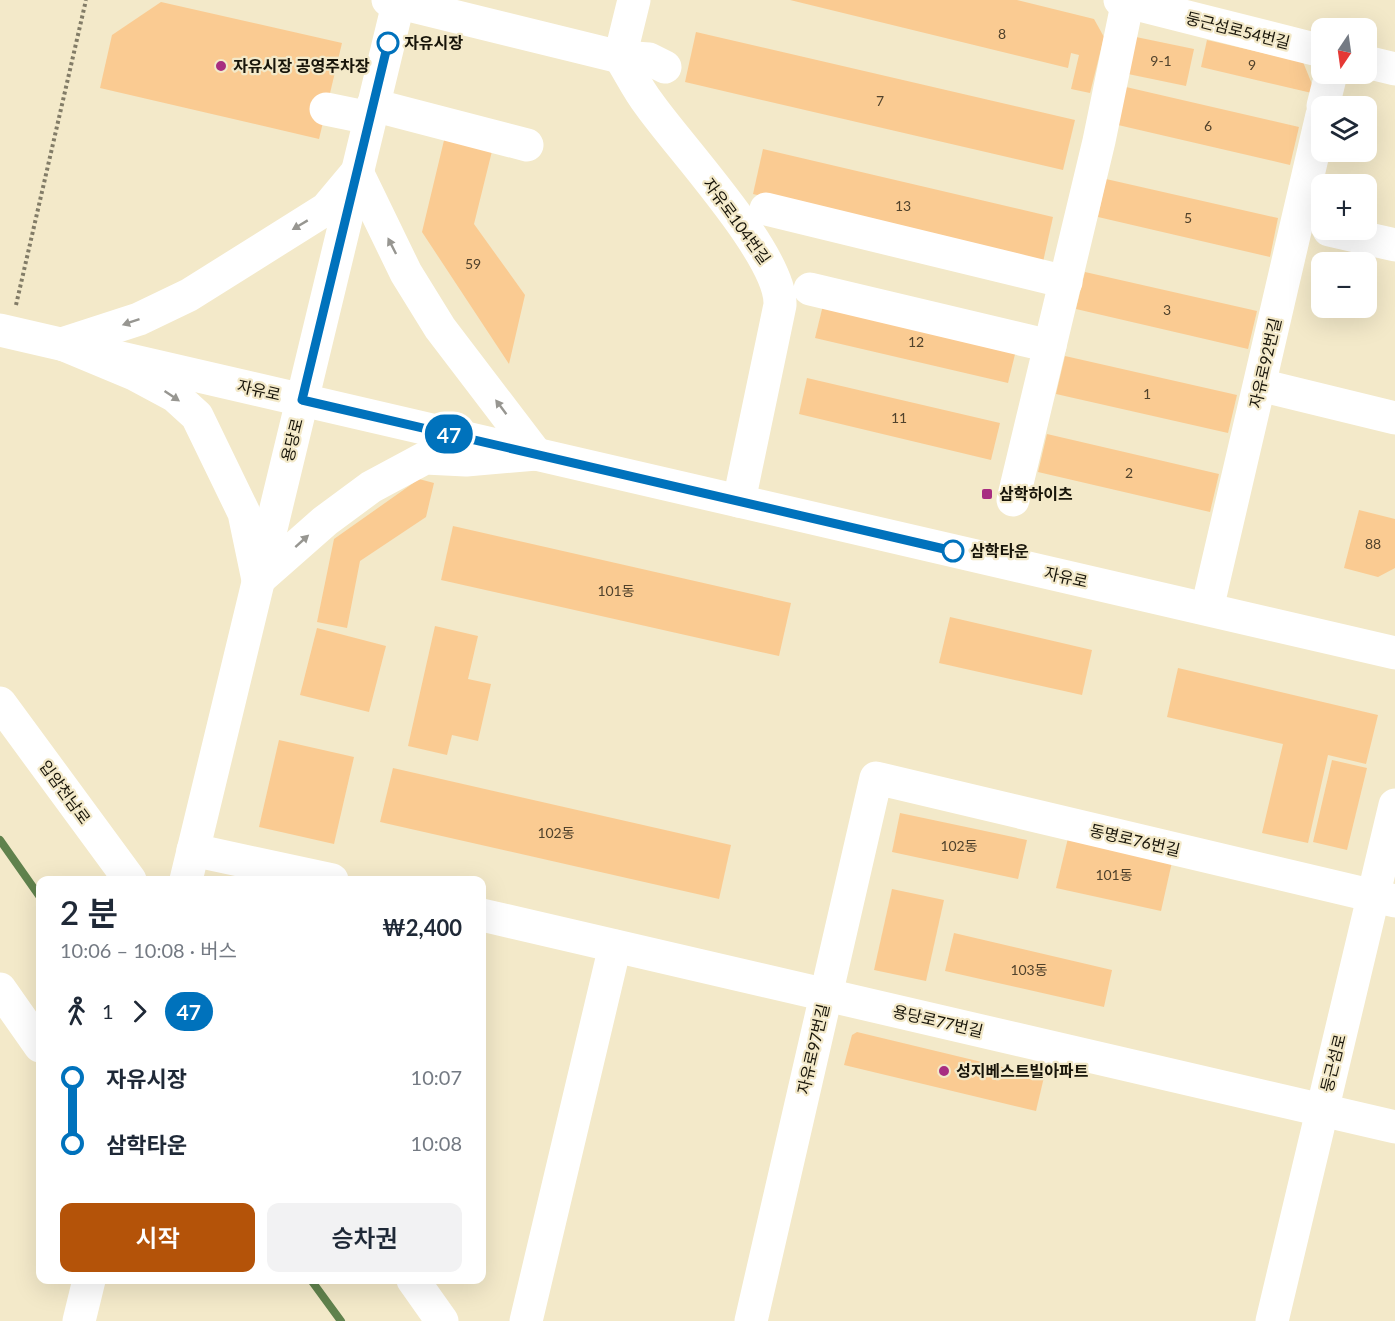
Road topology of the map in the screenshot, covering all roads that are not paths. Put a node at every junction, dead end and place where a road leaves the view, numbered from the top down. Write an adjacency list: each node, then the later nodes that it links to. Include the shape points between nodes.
1 (634, 0): 5 (street)
2 (395, 1): 5 (street); 10 (street, 용당로)
3 (1125, 1): 4 (street, 둥근섬로54번길); 17 (street, via 1100,141)
4 (1311, 48)
5 (620, 57): 7 (street, via 649,59); 27 (street, 자유로104번길, via 648,103 735,214 770,267 781,292)
6 (1377, 65): 8 (street)
7 (665, 67)
8 (1395, 69)
9 (327, 109): 10 (street)
10 (372, 111): 11 (street); 12 (street, 용당로)
11 (527, 145)
12 (357, 172): 20 (street, one-way to 20, via 327,209 189,295 139,319); 23 (street, 용당로); 25 (street, one-way to 12, via 440,328 401,265)
13 (766, 209): 17 (street)
14 (1311, 240): 22 (street, 자유로92번길)
15 (1374, 240): 16 (street)
16 (1395, 245)
17 (1066, 282): 21 (street)
18 (810, 289): 21 (street)
19 (5, 331): 20 (street, 자유로)
20 (62, 344): 23 (street, 자유로); 28 (street, one-way to 28, via 134,374 175,396 197,416 243,513)
21 (1050, 346): 26 (street)
22 (1260, 385): 24 (street); 29 (street, 자유로92번길)
23 (302, 400): 25 (street, 자유로); 28 (street, 용당로)
24 (1395, 418)
25 (536, 454): 27 (street, 자유로); 28 (street, one-way to 25, via 371,487 425,458 466,460)
26 (1013, 500)
27 (739, 501): 29 (street, 자유로)
28 (258, 580): 34 (street, 용당로)
29 (1207, 609): 30 (street, 자유로)
30 (1395, 653)
31 (0, 703): 35 (street, 입암천남로)
32 (876, 778): 37 (street, 동명로76번길); 41 (street, 자유로97번길)
33 (1395, 805): 37 (street, 둥근섬로)
34 (189, 865): 36 (street)
35 (127, 876)
36 (294, 876)
37 (1384, 899): 43 (street, 둥근섬로)
38 (486, 916): 39 (street, 용당로77번길)
39 (615, 946): 41 (street, 용당로77번길); 49 (street)
40 (0, 989): 42 (street)
41 (825, 995): 43 (street, 용당로77번길); 50 (street, 자유로97번길)
42 (36, 1040)
43 (1322, 1110): 44 (street, 용당로77번길); 51 (street, 둥근섬로)
44 (1395, 1127)
45 (88, 1284): 47 (street)
46 (415, 1284): 48 (street)
47 (79, 1321)
48 (442, 1321)
49 (526, 1321)
50 (750, 1321)
51 (1272, 1321)

